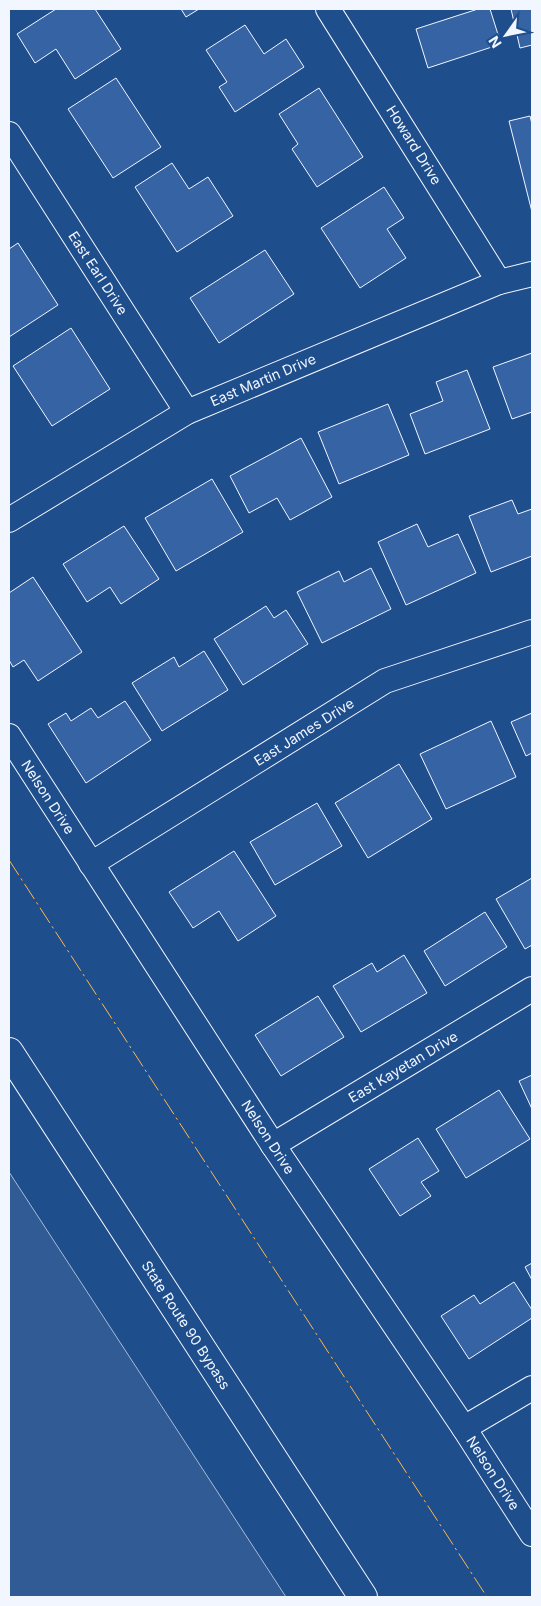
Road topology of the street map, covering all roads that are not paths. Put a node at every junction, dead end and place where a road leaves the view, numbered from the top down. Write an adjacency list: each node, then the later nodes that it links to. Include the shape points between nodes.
1 (328, 9): 4 (street, Howard Drive)
2 (9, 134): 5 (street, East Earl Drive)
3 (532, 274): 4 (street, East Martin Drive)
4 (499, 282): 5 (street, East Martin Drive)
5 (187, 412): 6 (street, East Martin Drive)
6 (9, 520)
7 (532, 632): 9 (street, East James Drive, via 385,682)
8 (9, 736): 9 (street, Nelson Drive)
9 (91, 864): 12 (street, Nelson Drive)
10 (532, 990): 12 (street, East Kayetan Drive)
11 (9, 1052): 16 (highway, State Route 90 Bypass)
12 (273, 1145): 14 (street, Nelson Drive)
13 (532, 1388): 14 (street)
14 (464, 1428): 15 (street, Nelson Drive)
15 (532, 1534)
16 (363, 1597)

